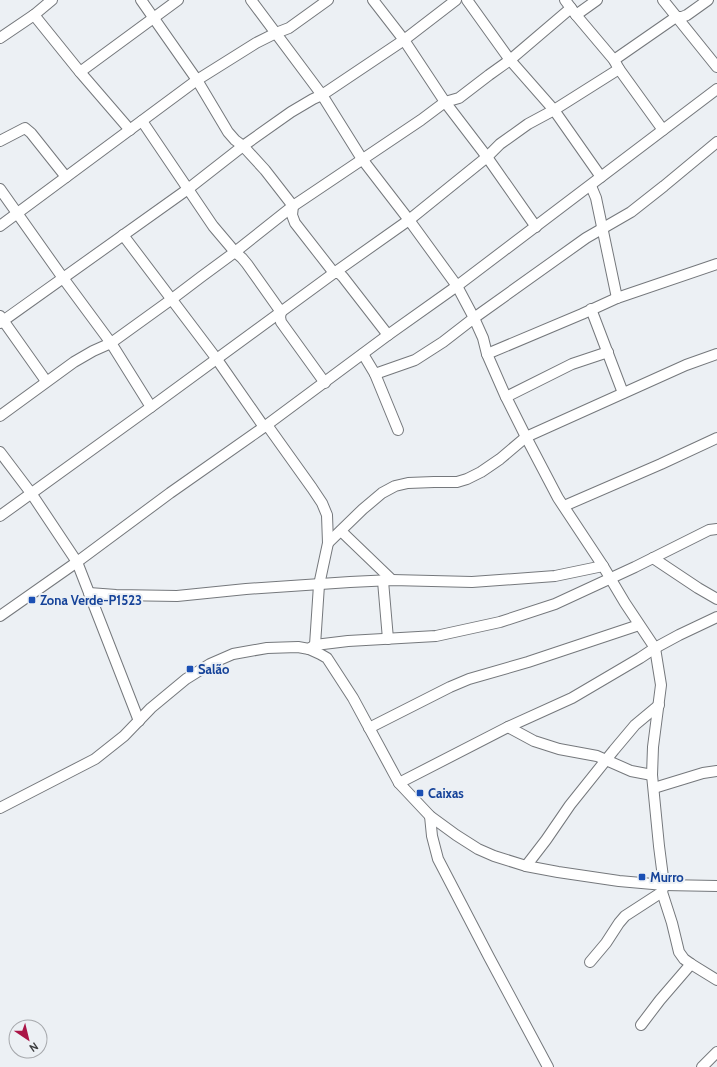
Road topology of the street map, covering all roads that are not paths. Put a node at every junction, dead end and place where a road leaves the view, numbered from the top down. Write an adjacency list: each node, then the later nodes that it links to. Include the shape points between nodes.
1 (52, 0): 14 (street)
2 (141, 0): 15 (street)
3 (178, 0): 15 (street)
4 (251, 0): 17 (street)
5 (328, 0): 17 (street, via 289,28)
6 (373, 0): 19 (street)
7 (456, 0): 19 (street)
8 (467, 0): 20 (street)
9 (565, 0): 13 (street)
10 (597, 0): 13 (street)
11 (663, 0): 16 (street)
12 (708, 0): 16 (street, via 687,15)
13 (574, 12): 20 (street); 21 (street)
14 (34, 15): 18 (street); 24 (street)
15 (153, 17): 24 (street); 25 (street)
16 (676, 17): 21 (street); 22 (street)
17 (276, 33): 25 (street); 27 (street)
18 (0, 38)
19 (404, 40): 27 (street); 28 (street)
20 (510, 60): 28 (street, via 459,98); 30 (street)
21 (614, 60): 23 (street)
22 (717, 67)
23 (619, 69): 30 (street); 33 (street)
24 (80, 72): 32 (street)
25 (197, 80): 31 (street); 36 (street, via 228,132)
26 (713, 92): 29 (street); 33 (street)
27 (322, 95): 36 (street, via 291,112); 38 (street)
28 (445, 102): 37 (street); 38 (street)
29 (717, 102)
30 (554, 110): 37 (street, via 528,124); 40 (street)
31 (142, 121): 32 (street); 43 (street)
32 (130, 130): 39 (street)
33 (663, 130): 40 (street)
34 (0, 141): 39 (street, via 25,128)
35 (717, 142): 49 (street, via 631,212)
36 (243, 146): 43 (street); 44 (street)
37 (487, 157): 46 (street); 48 (street)
38 (362, 159): 44 (street); 46 (street)
39 (66, 177): 45 (street)
40 (601, 177): 41 (street)
41 (591, 186): 48 (street); 49 (street)
42 (0, 189): 45 (street)
43 (188, 189): 50 (street); 51 (street, via 213,226)
44 (293, 206): 51 (street); 53 (street, via 292,215 295,223)
45 (18, 213): 47 (street); 54 (street)
46 (409, 220): 53 (street); 55 (street)
47 (0, 226)
48 (536, 227): 55 (street)
49 (602, 229): 56 (street); 60 (street)
50 (124, 235): 54 (street); 57 (street)
51 (236, 252): 57 (street); 59 (street)
52 (717, 264): 56 (street)
53 (334, 273): 59 (street); 62 (street, via 339,273 343,277)
54 (62, 278): 61 (street); 63 (street)
55 (457, 286): 60 (street); 62 (street)
56 (617, 298): 58 (street)
57 (172, 299): 63 (street); 68 (street)
58 (591, 309): 64 (street); 66 (street)
59 (281, 312): 68 (street); 71 (street, via 281,322)
60 (474, 318): 66 (street); 69 (street, via 415,360)
61 (1, 320): 70 (street)
62 (388, 335): 65 (street)
63 (111, 343): 70 (street, via 74,362); 74 (street)
64 (608, 352): 72 (street); 73 (street, via 572,364)
65 (363, 354): 69 (street); 71 (street)
66 (487, 354): 73 (street)
67 (717, 354): 72 (street)
68 (216, 358): 74 (street); 76 (street)
69 (375, 374): 77 (street)
70 (46, 381): 75 (street)
71 (325, 383): 76 (street)
72 (623, 392): 78 (street)
73 (506, 397): 78 (street)
74 (151, 407): 81 (street)
75 (0, 416)
76 (266, 426): 86 (street, via 322,503 327,515); 88 (street)
77 (398, 430)
78 (526, 437): 82 (street); 85 (street, via 500,459 467,479 457,482 408,483 395,486 382,493)
79 (717, 438): 82 (street)
80 (0, 452): 81 (street)
81 (31, 493): 83 (street); 88 (street)
82 (564, 506): 89 (street)
83 (0, 516)
84 (717, 529): 87 (street, via 709,530)
85 (341, 531): 86 (street); 91 (street)
86 (328, 543): 92 (street)
87 (653, 558): 90 (street); 94 (street)
88 (77, 562): 93 (street); 95 (street)
89 (603, 566): 90 (street); 91 (street, via 555,576 472,582)
90 (610, 579): 97 (street); 98 (street, via 555,604 500,622 436,636)
91 (387, 581): 92 (street); 98 (street)
92 (319, 585): 93 (street, via 177,596); 99 (street)
93 (89, 592): 102 (street)
94 (717, 599)
95 (0, 616)
96 (717, 617): 100 (street)
97 (639, 625): 100 (street); 104 (street, via 469,679)
98 (388, 638): 99 (street)
99 (312, 647): 102 (street, via 267,648 233,654 186,679); 104 (street, via 327,658)
100 (655, 648): 101 (street, via 661,685); 103 (street, via 572,698)
101 (659, 705): 105 (street, via 635,725); 107 (street)
102 (139, 721): 110 (street, via 95,759)
103 (508, 727): 105 (street, via 534,741); 108 (street)
104 (369, 728): 108 (street)
105 (606, 760): 107 (street, via 631,771); 112 (street)
106 (717, 770): 109 (street)
107 (652, 776): 109 (street)
108 (399, 784): 111 (street)
109 (654, 788): 114 (street)
110 (0, 808)
111 (430, 816): 112 (street, via 478,848); 120 (street, via 438,859)
112 (526, 866): 114 (street)
113 (717, 886): 114 (street)
114 (663, 888): 115 (street, via 619,923); 116 (street, via 679,952)
115 (590, 962)
116 (691, 964): 117 (street); 118 (street)
117 (717, 980)
118 (641, 1025)
119 (717, 1052): 121 (street)
120 (548, 1067)
121 (702, 1067)

